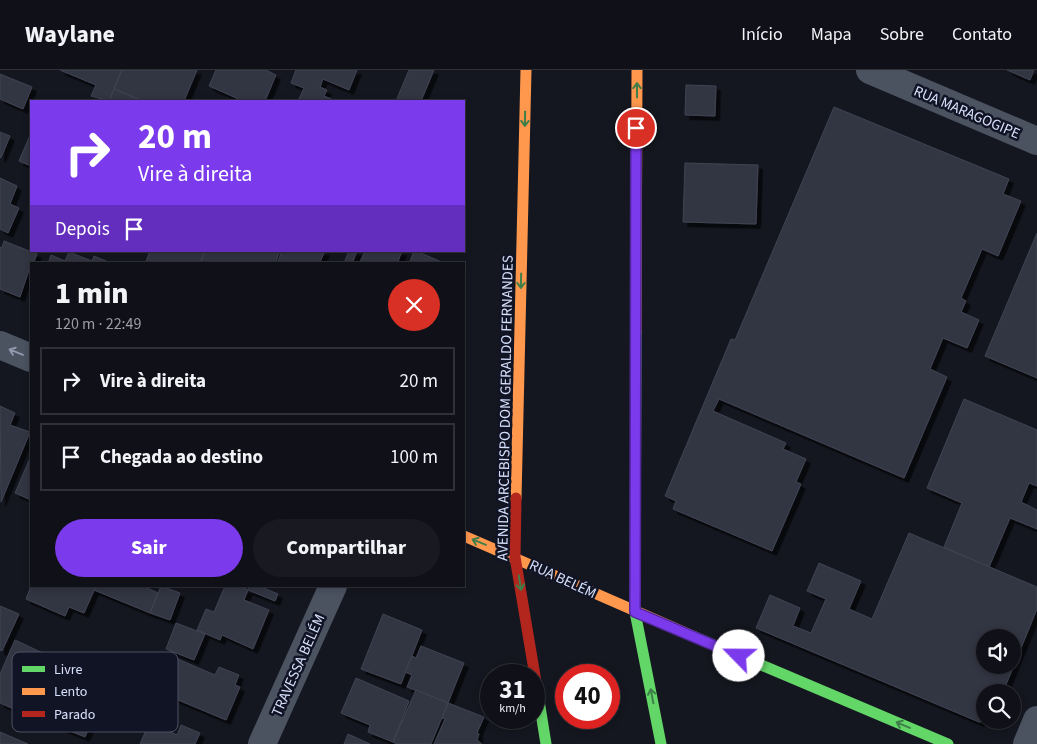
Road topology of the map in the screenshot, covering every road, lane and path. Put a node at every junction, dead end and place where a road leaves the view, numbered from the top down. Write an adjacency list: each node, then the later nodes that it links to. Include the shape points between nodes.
1 (526, 70): 8 (main road, AVENIDA ARCEBISPO DOM GERALDO FERNANDES, one-way to 8)
2 (637, 70): 10 (main road, one-way to 2)
3 (870, 70): 4 (street, RUA MARAGOGIPE)
4 (1037, 141)
5 (0, 345): 6 (street, one-way to 5)
6 (30, 358)
7 (465, 536): 8 (main road, RUA BELÉM, one-way to 7)
8 (515, 557): 10 (main road, RUA BELÉM); 13 (main road, AVENIDA ARCEBISPO DOM GERALDO FERNANDES, one-way to 13)
9 (333, 587): 12 (street, TRAVESSA BELÉM)
10 (635, 612): 14 (main road, one-way to 10); 15 (main road, RUA BELÉM, one-way to 10)
11 (1037, 720): 16 (street)
12 (262, 744)
13 (546, 744)
14 (661, 744)
15 (948, 744)
16 (1026, 744)

